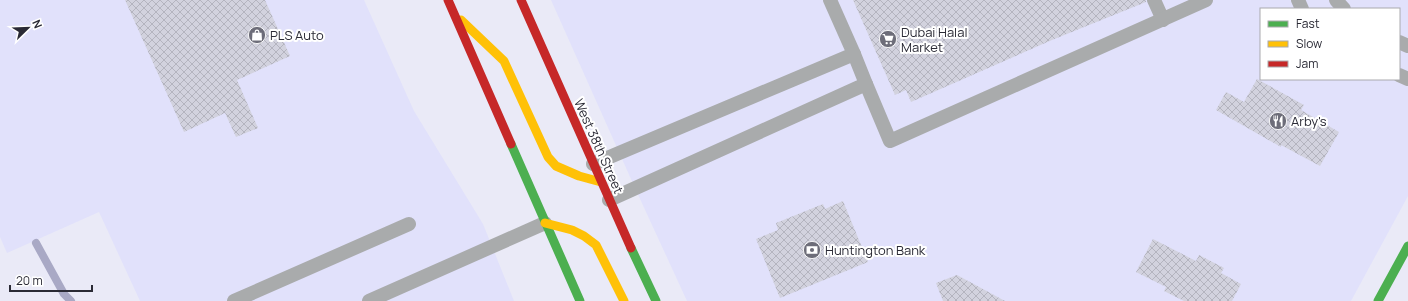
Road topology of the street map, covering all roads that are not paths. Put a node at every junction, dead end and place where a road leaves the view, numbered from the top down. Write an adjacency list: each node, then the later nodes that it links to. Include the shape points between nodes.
1 (448, 0): 8 (main road)
2 (521, 0): 12 (main road, West 38th Street)
3 (830, 0): 10 (lane)
4 (1154, 0): 9 (lane)
5 (1206, 0): 9 (lane)
6 (1336, 0): 7 (lane)
7 (1343, 8)
8 (454, 14): 13 (main road, via 504,61 548,157 556,166); 15 (main road)
9 (1162, 20): 11 (lane, via 890,141)
10 (854, 54): 11 (lane); 12 (lane)
11 (866, 84): 14 (lane)
12 (593, 164): 13 (main road, West 38th Street)
13 (601, 182): 14 (main road, West 38th Street)
14 (609, 200): 22 (main road, West 38th Street)
15 (545, 223): 19 (lane); 20 (main road); 21 (main road, via 567,228 596,244)
16 (409, 224): 18 (lane)
17 (1408, 246): 23 (main road)
18 (234, 301)
19 (369, 301)
20 (580, 301)
21 (624, 301)
22 (656, 301)
23 (1378, 301)

